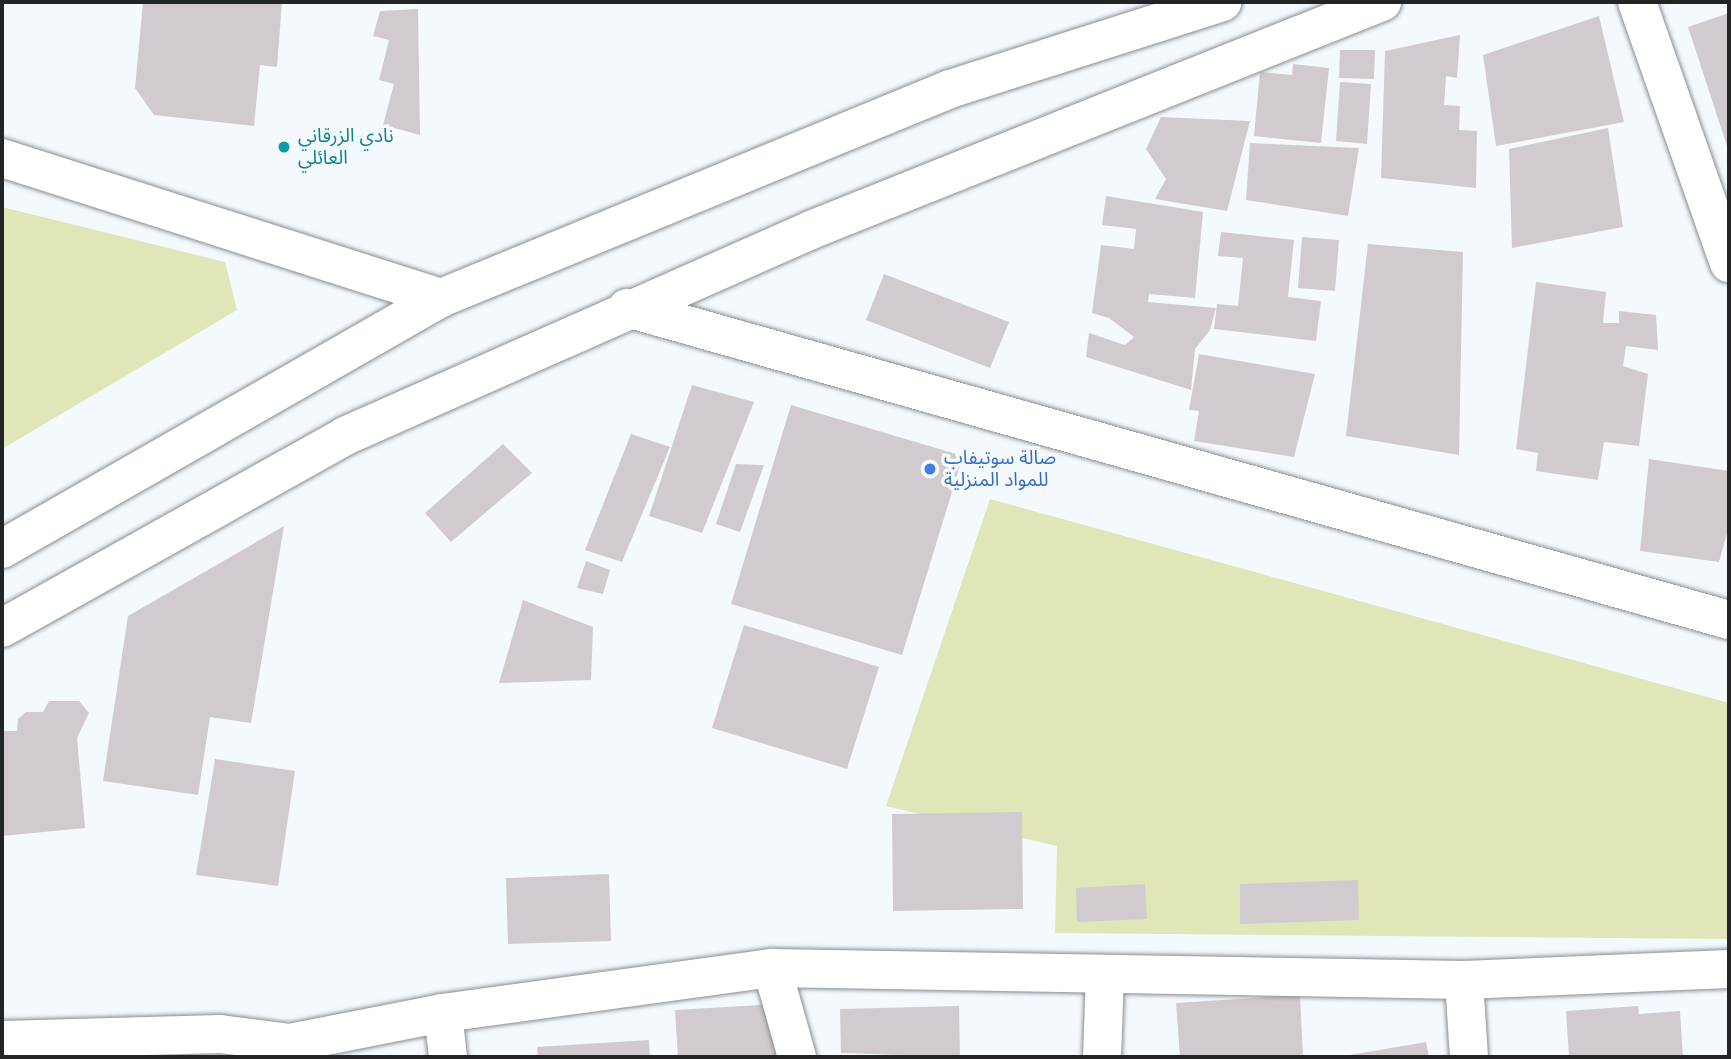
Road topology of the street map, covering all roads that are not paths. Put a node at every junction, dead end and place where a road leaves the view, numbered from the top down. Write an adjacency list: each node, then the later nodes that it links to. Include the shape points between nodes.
1 (1222, 2): 6 (street, via 950,89)
2 (1382, 2): 7 (street)
3 (1637, 2): 5 (street)
4 (2, 158): 6 (street)
5 (1729, 263)
6 (440, 298): 8 (street)
7 (627, 308): 9 (street); 10 (street, via 345,436)
8 (2, 549)
9 (1726, 609)
10 (2, 628)
11 (772, 968): 13 (street); 15 (street); 20 (street)
12 (1729, 970): 14 (street)
13 (1104, 975): 14 (street); 21 (street)
14 (1464, 979): 22 (street)
15 (443, 1013): 17 (street); 19 (street)
16 (2, 1040): 17 (street, via 220,1034)
17 (290, 1042): 18 (street)
18 (240, 1057)
19 (448, 1057)
20 (797, 1057)
21 (1102, 1057)
22 (1469, 1057)

